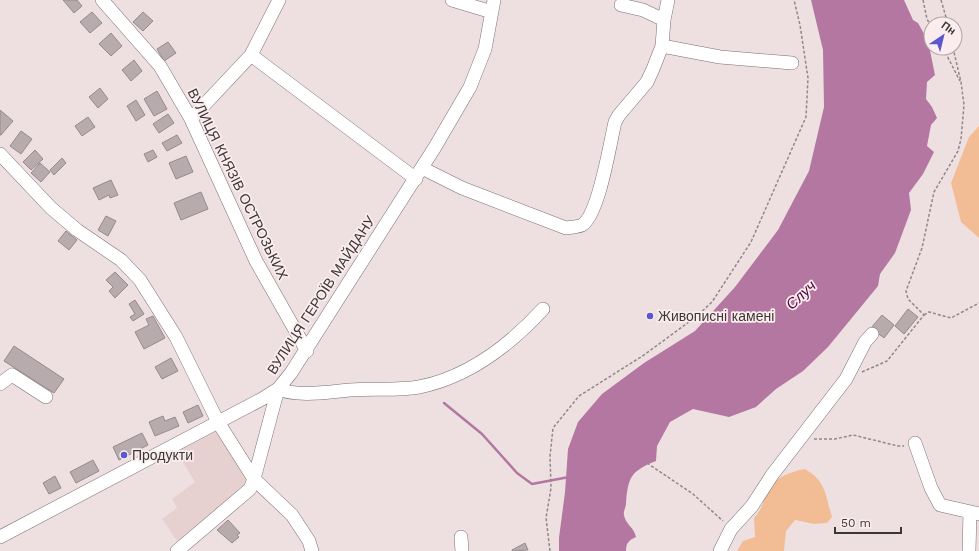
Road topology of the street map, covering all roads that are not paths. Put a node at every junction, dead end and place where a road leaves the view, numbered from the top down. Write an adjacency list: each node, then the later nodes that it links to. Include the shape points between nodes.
1 (102, 0): 11 (street, ВУЛИЦЯ КНЯЗІВ ОСТРОЗЬКИХ, via 160,66)
2 (279, 0): 9 (street)
3 (452, 0): 6 (street)
4 (668, 0): 7 (street)
5 (621, 5): 7 (street, via 643,10)
6 (493, 6): 13 (street, ВУЛИЦЯ ГЕРОЇВ МАЙДАНУ, via 485,49 470,87)
7 (664, 20): 8 (street)
8 (662, 46): 10 (street, via 720,57); 13 (street, via 647,82 615,122 596,204 590,217 581,226 566,228)
9 (251, 55): 11 (street); 13 (street)
10 (792, 63)
11 (191, 118): 16 (street, ВУЛИЦЯ КНЯЗІВ ОСТРОЗЬКИХ, via 256,261)
12 (0, 154): 20 (street, via 51,208 121,260 140,280 176,337)
13 (419, 174): 16 (street, ВУЛИЦЯ ГЕРОЇВ МАЙДАНУ)
14 (542, 309): 18 (street, via 526,328 490,358 438,382 418,388 287,393)
15 (872, 334): 29 (street, via 864,342 860,355 846,379 772,475 752,506 731,529)
16 (307, 351): 18 (street, ВУЛИЦЯ ГЕРОЇВ МАЙДАНУ)
17 (0, 384): 19 (street, via 12,375)
18 (278, 389): 20 (street, ВУЛИЦЯ ГЕРОЇВ МАЙДАНУ); 22 (street)
19 (46, 397)
20 (218, 422): 22 (street); 24 (street, ВУЛИЦЯ ГЕРОЇВ МАЙДАНУ)
21 (915, 444): 23 (street, via 940,505)
22 (254, 479): 26 (street, via 250,489); 27 (street, via 292,515 309,541)
23 (975, 513): 30 (street)
24 (0, 537)
25 (461, 537): 28 (street)
26 (176, 551)
27 (312, 551)
28 (462, 551)
29 (720, 551)
30 (969, 551)

